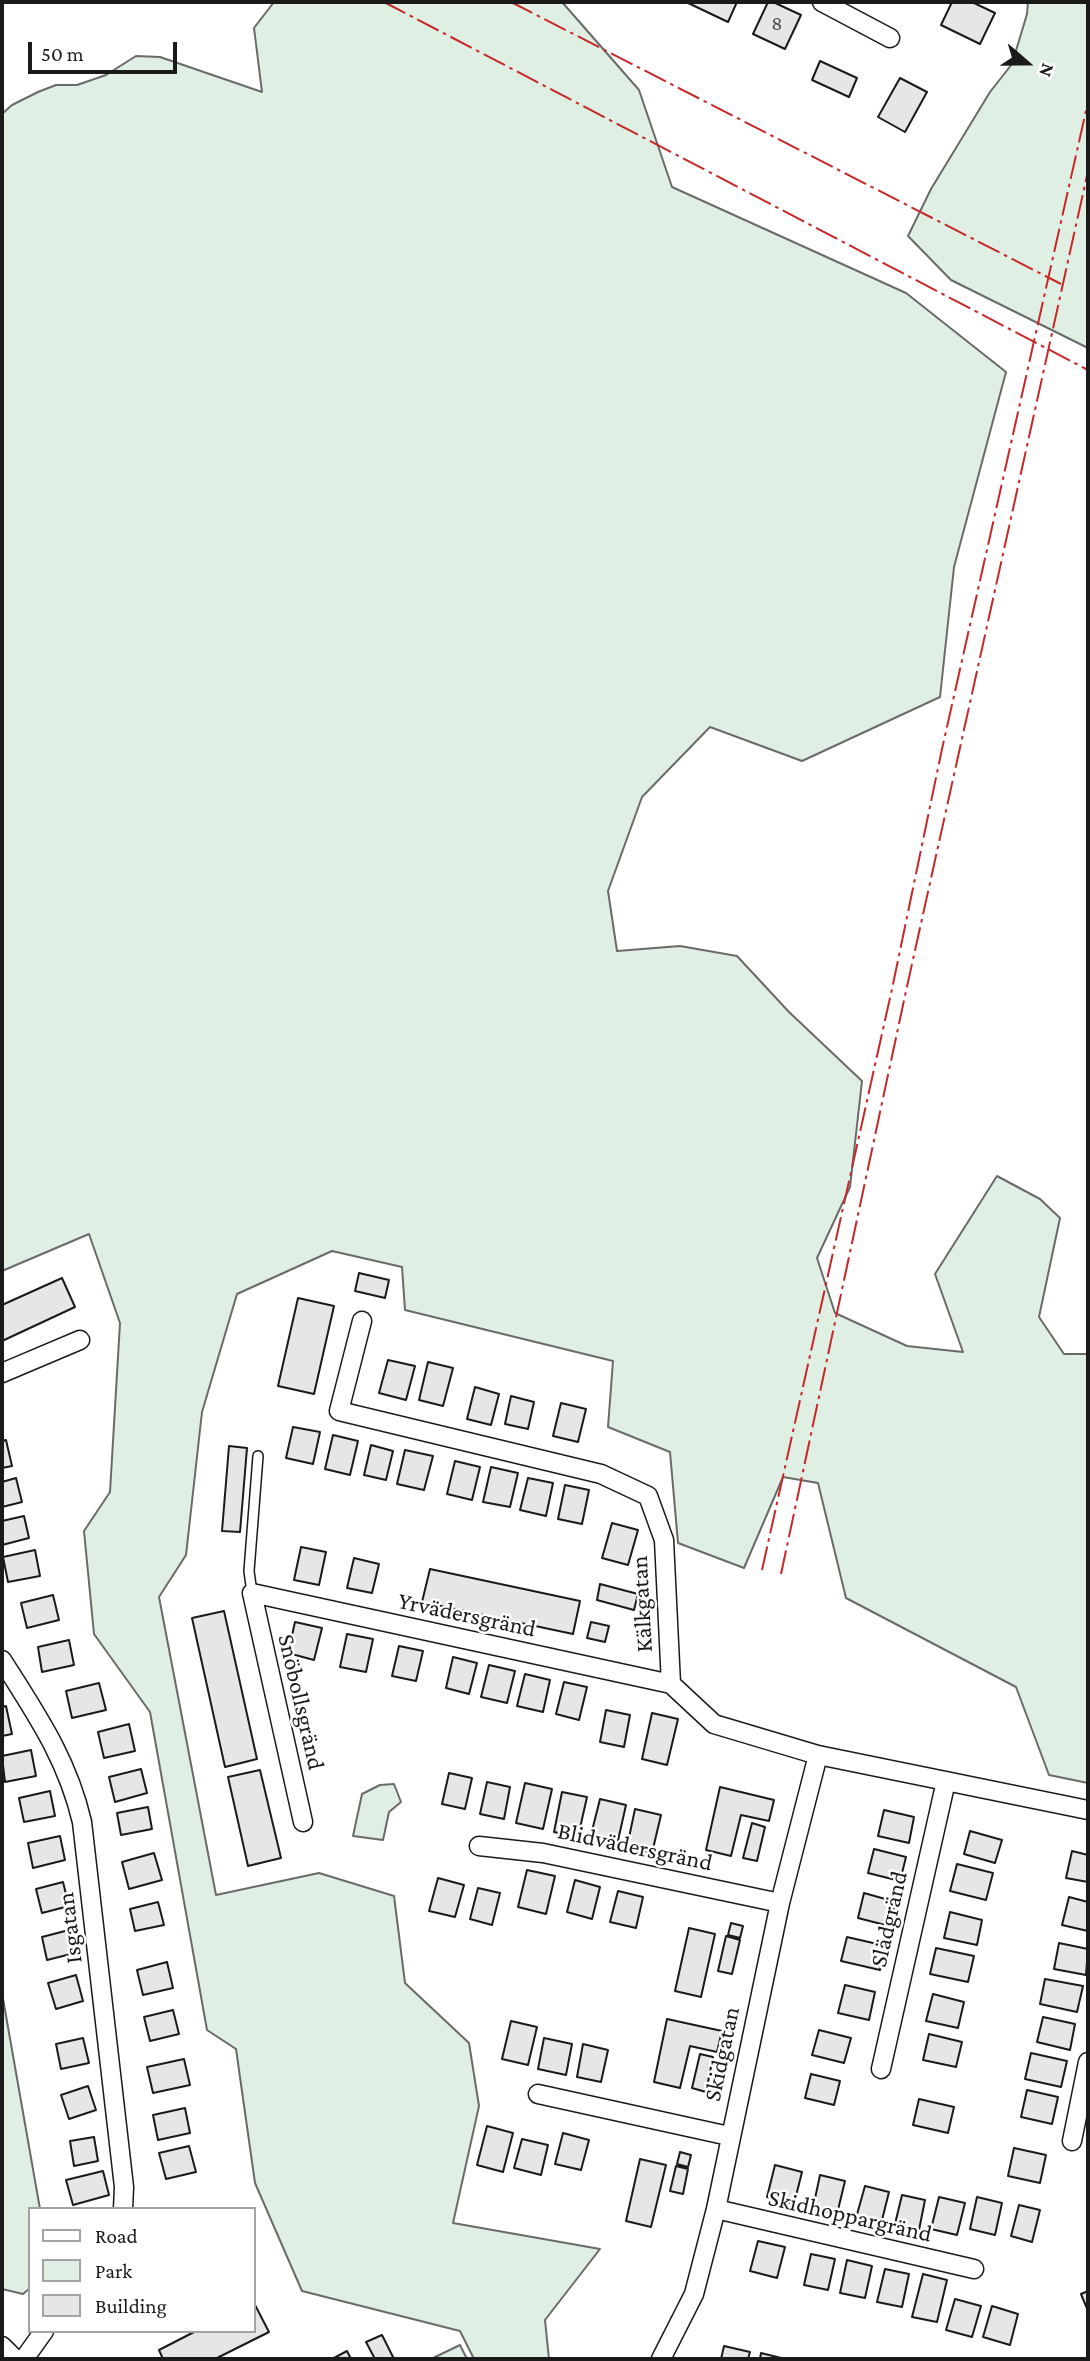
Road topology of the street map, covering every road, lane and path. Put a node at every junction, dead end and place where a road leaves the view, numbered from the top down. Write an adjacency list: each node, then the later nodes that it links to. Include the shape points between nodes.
1 (822, 2): 2 (street)
2 (890, 38)
3 (362, 1321): 9 (street, Kälkgatan, via 339,1412 601,1474 648,1496 664,1540)
4 (80, 1339): 5 (street)
5 (2, 1373)
6 (258, 1456): 7 (lane, via 249,1571)
7 (252, 1593): 9 (street, Yrvädersgränd); 13 (street, Snöbollsgränd)
8 (2, 1660): 21 (street, Isgatan, via 51,1737 75,1791 82,1822)
9 (671, 1684): 10 (street, Kälkgatan, via 714,1724)
10 (818, 1755): 11 (street, Kälkgatan); 15 (street, Skidgatan)
11 (946, 1781): 12 (street, Kälkgatan); 17 (street, Slädgränd)
12 (1088, 1810)
13 (303, 1822)
14 (479, 1846): 15 (street, Blidvädersgränd, via 542,1853)
15 (780, 1903): 19 (street, Skidgatan)
16 (1088, 2062): 20 (street)
17 (880, 2069)
18 (538, 2094): 19 (street)
19 (729, 2136): 22 (street, Skidgatan)
20 (1072, 2141)
21 (123, 2207)
22 (716, 2209): 23 (street, Skidhoppargränd); 28 (street, Skidgatan, via 694,2294)
23 (974, 2269)
24 (43, 2333): 27 (street)
25 (2, 2346): 26 (street)
26 (15, 2359)
27 (24, 2359)
28 (661, 2359)

